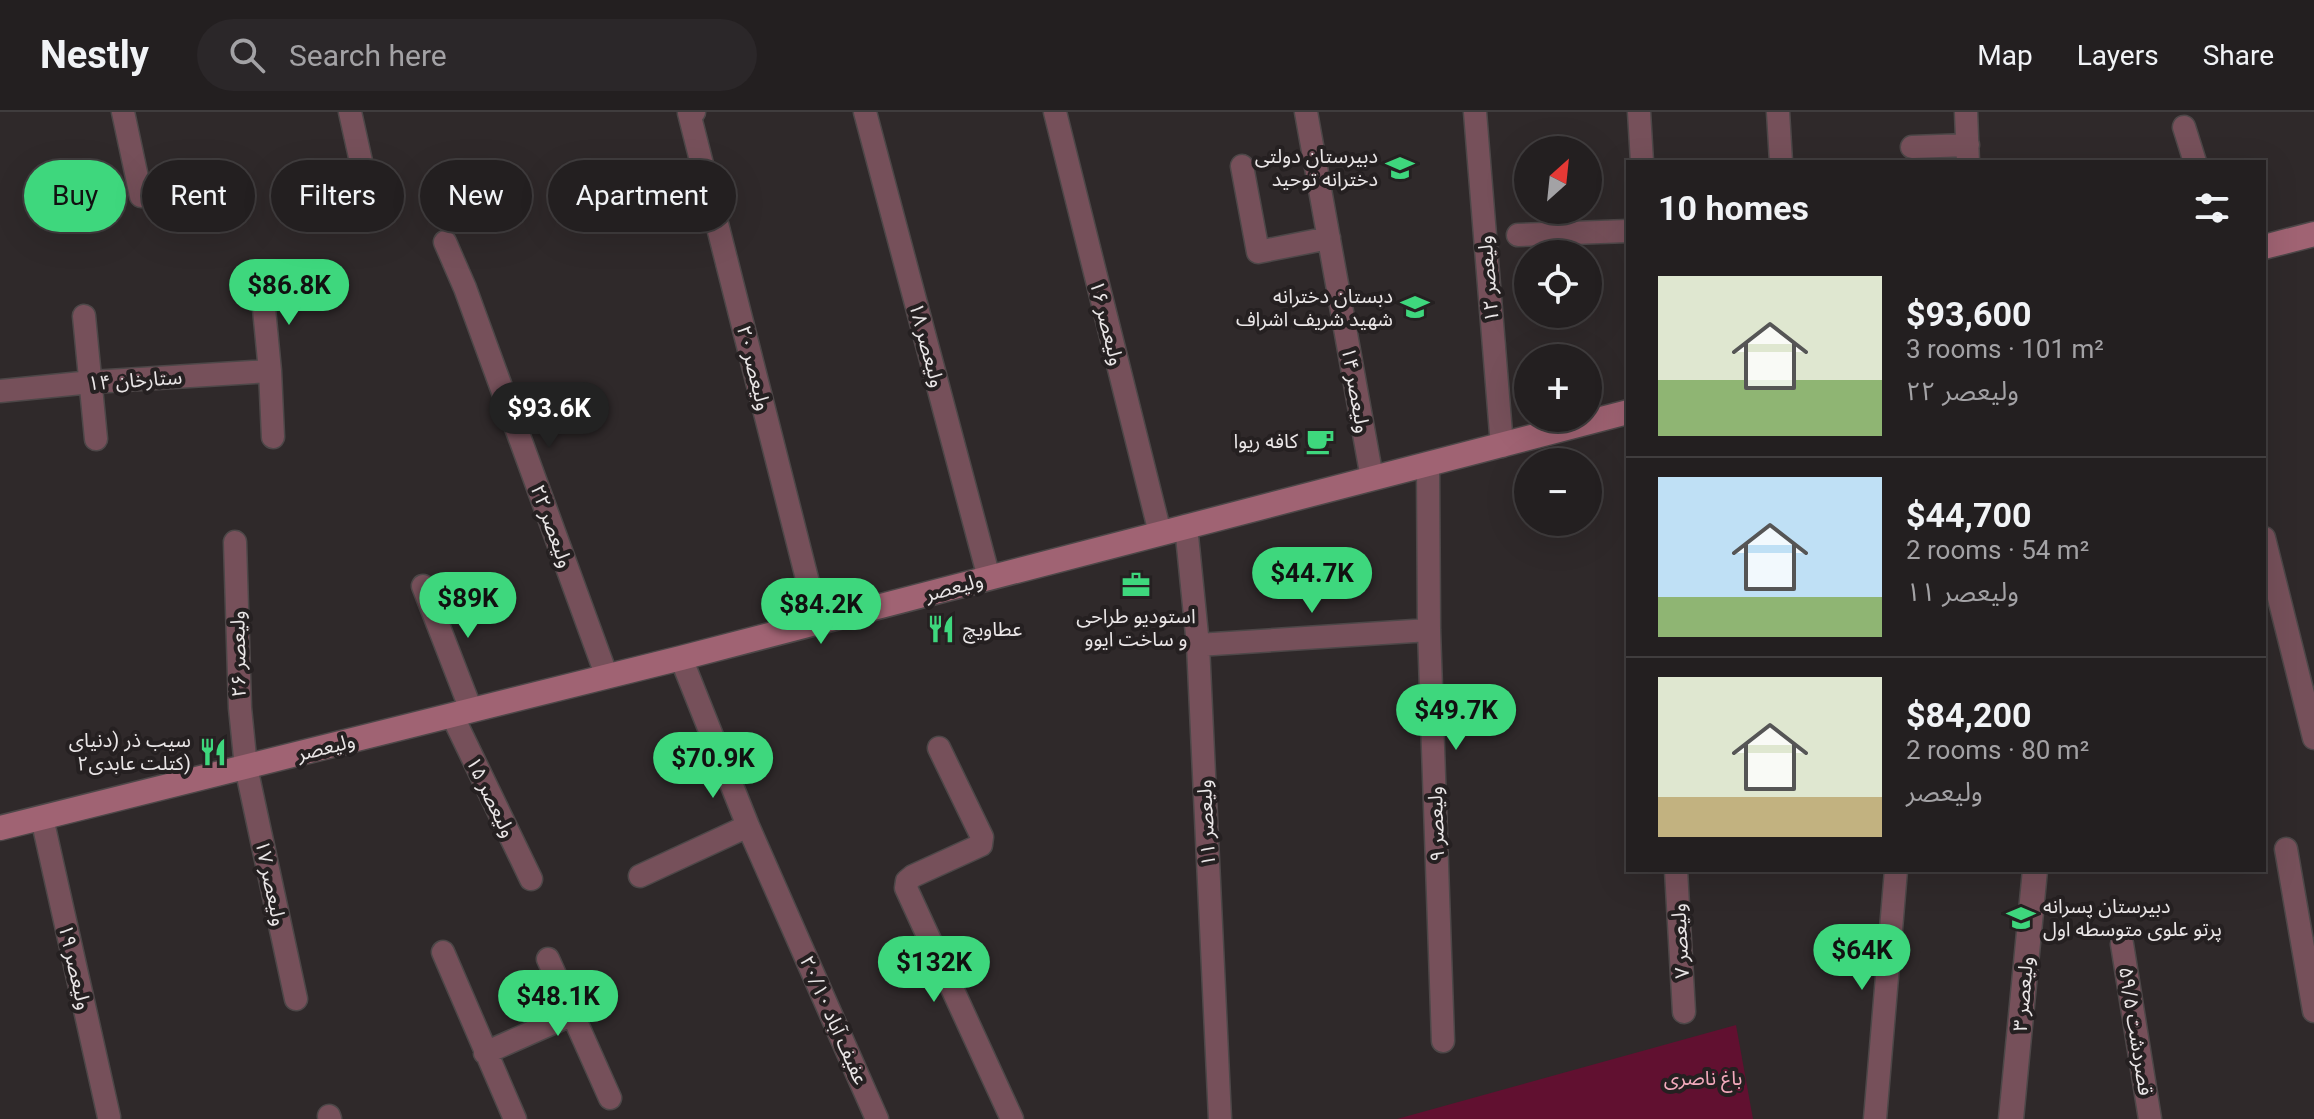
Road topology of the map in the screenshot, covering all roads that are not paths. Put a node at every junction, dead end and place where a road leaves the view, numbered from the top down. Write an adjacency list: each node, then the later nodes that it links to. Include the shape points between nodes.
1 (123, 112): 19 (street)
2 (350, 112): 14 (street)
3 (865, 112): 41 (street, ۱۸ ولیعصر)
4 (1055, 112): 38 (street, ۱۶ ولیعصر)
5 (1306, 112): 23 (street, ۱۴ ولیعصر)
6 (1475, 112): 34 (street, ۱۲ ولیعصر)
7 (1639, 112): 15 (street)
8 (1778, 112): 16 (street)
9 (1966, 112): 13 (street)
10 (692, 113): 43 (street, ۲۰ ولیعصر)
11 (2184, 127): 17 (street)
12 (1912, 147): 13 (street)
13 (1968, 154)
14 (361, 160)
15 (1642, 160)
16 (1781, 160)
17 (2194, 160)
18 (1242, 166): 23 (street, via 1258,252)
19 (141, 196)
20 (1626, 231): 22 (street)
21 (2314, 234): 25 (main road)
22 (1518, 235)
23 (1329, 238): 36 (street, ۱۴ ولیعصر)
24 (445, 242): 47 (street, ۲۲ ولیعصر)
25 (2266, 246)
26 (262, 288): 28 (street)
27 (84, 316): 29 (street)
28 (270, 371): 29 (street, ۱۴ ستارخان); 32 (street)
29 (92, 382): 30 (street, ۱۴ ستارخان); 33 (street)
30 (0, 391)
31 (1626, 413): 34 (main road, ولیعصر)
32 (273, 437)
33 (96, 439)
34 (1502, 446): 35 (main road, ولیعصر)
35 (1428, 464): 36 (main road, ولیعصر); 44 (street, ۹ ولیعصر)
36 (1372, 478): 37 (main road, ولیعصر)
37 (1186, 526): 38 (main road, ولیعصر); 45 (street, ۱۱ ولیعصر)
38 (1160, 533): 41 (main road, ولیعصر)
39 (235, 542): 51 (street, ۲۶ ولیعصر)
40 (2266, 546): 49 (street)
41 (989, 578): 43 (main road, ولیعصر)
42 (423, 586): 48 (street, ۱۵ ولیعصر)
43 (818, 622): 46 (main road, ولیعصر)
44 (1429, 630): 45 (street); 68 (street, ۹ ولیعصر)
45 (1198, 645): 75 (street, ۱۱ ولیعصر)
46 (681, 658): 47 (main road, ولیعصر); 53 (street, عفیف آباد ۲۰/۱۰)
47 (607, 677): 48 (main road, ولیعصر)
48 (461, 713): 51 (main road, ولیعصر); 60 (street, ۱۵ ولیعصر)
49 (2314, 738)
50 (939, 748): 74 (street, via 982,837 981,845 913,876 906,888)
51 (246, 767): 52 (main road, ولیعصر); 64 (street, ۱۷ ولیعصر)
52 (42, 818): 54 (main road, ولیعصر); 71 (street, ۱۹ ولیعصر)
53 (748, 826): 59 (street); 73 (street, عفیف آباد ۲۰/۱۰)
54 (0, 828)
55 (2286, 849): 65 (street)
56 (1676, 872): 66 (street, ۷ ولیعصر)
57 (1896, 872): 76 (street)
58 (2035, 872): 77 (street, ۳ ولیعصر)
59 (640, 876)
60 (531, 879)
61 (2122, 944): 78 (street, ۵۹/۵ قصردشت)
62 (443, 952): 69 (street)
63 (548, 959): 67 (street)
64 (296, 999)
65 (2314, 1011)
66 (1684, 1012)
67 (573, 1014): 69 (street); 70 (street)
68 (1443, 1041)
69 (485, 1053): 72 (street)
70 (610, 1098)
71 (109, 1117)
72 (515, 1119)
73 (877, 1119)
74 (1012, 1119)
75 (1220, 1119)
76 (1875, 1119)
77 (2011, 1119)
78 (2150, 1119)

